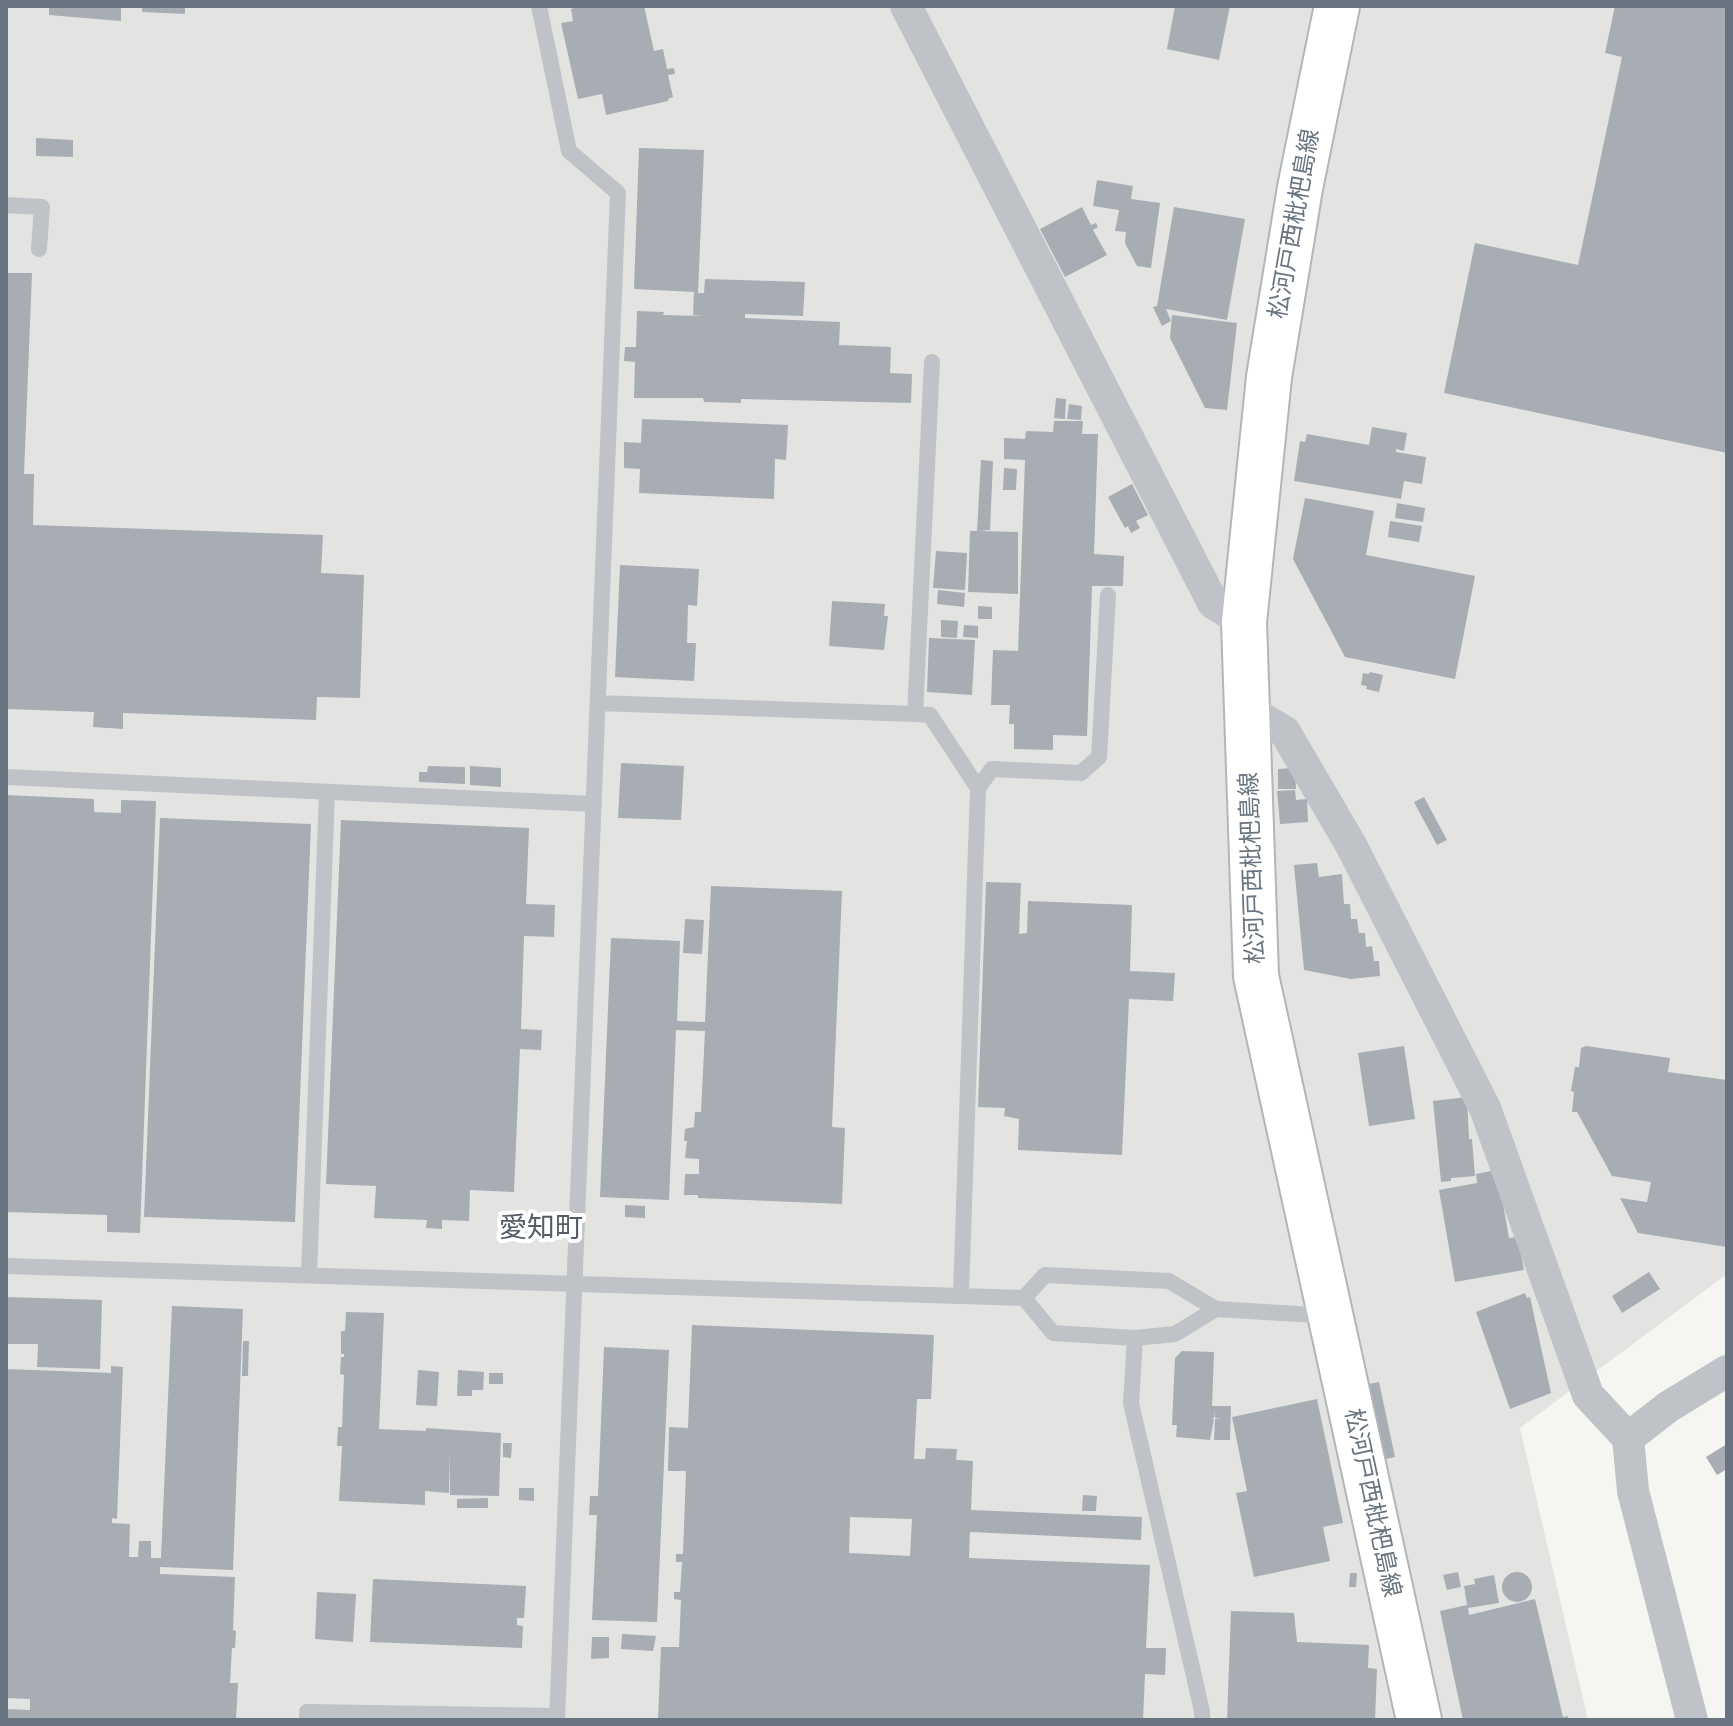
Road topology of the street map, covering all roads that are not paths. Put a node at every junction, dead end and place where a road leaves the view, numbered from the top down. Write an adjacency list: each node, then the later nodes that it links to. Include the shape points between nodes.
1 (539, 6): 9 (lane, via 569,151 618,193)
2 (906, 6): 8 (street, via 1213,603)
3 (1337, 6): 8 (main road, 松河戸西枇杷島線, via 1269,377)
4 (6, 205): 5 (lane, via 42,207)
5 (39, 249)
6 (932, 362): 11 (lane)
7 (1108, 595): 13 (lane, via 1099,757 1081,773 992,769)
8 (1244, 622): 10 (main road, 松河戸西枇杷島線)
9 (598, 703): 11 (lane); 15 (lane)
10 (1247, 709): 22 (main road, 松河戸西枇杷島線, via 1256,976); 25 (street, via 1285,732 1351,845 1485,1108 1588,1395)
11 (915, 714): 13 (lane, via 930,715)
12 (6, 777): 14 (lane)
13 (978, 788): 19 (lane)
14 (327, 792): 15 (lane); 17 (lane)
15 (594, 804): 18 (lane)
16 (6, 1266): 17 (lane)
17 (309, 1275): 18 (lane)
18 (575, 1283): 19 (lane); 26 (lane)
19 (961, 1295): 20 (lane)
20 (1024, 1298): 21 (lane, via 1045,1275 1169,1281); 23 (lane, via 1053,1333)
21 (1216, 1309): 22 (lane); 23 (lane, via 1175,1334)
22 (1331, 1316): 29 (main road, 松河戸西枇杷島線)
23 (1135, 1338): 28 (lane, via 1131,1403)
24 (1727, 1371): 25 (street)
25 (1628, 1438): 30 (street, via 1633,1491)
26 (557, 1718): 27 (lane, via 307,1712)
27 (307, 1720)
28 (1202, 1720)
29 (1419, 1720)
30 (1692, 1720)

